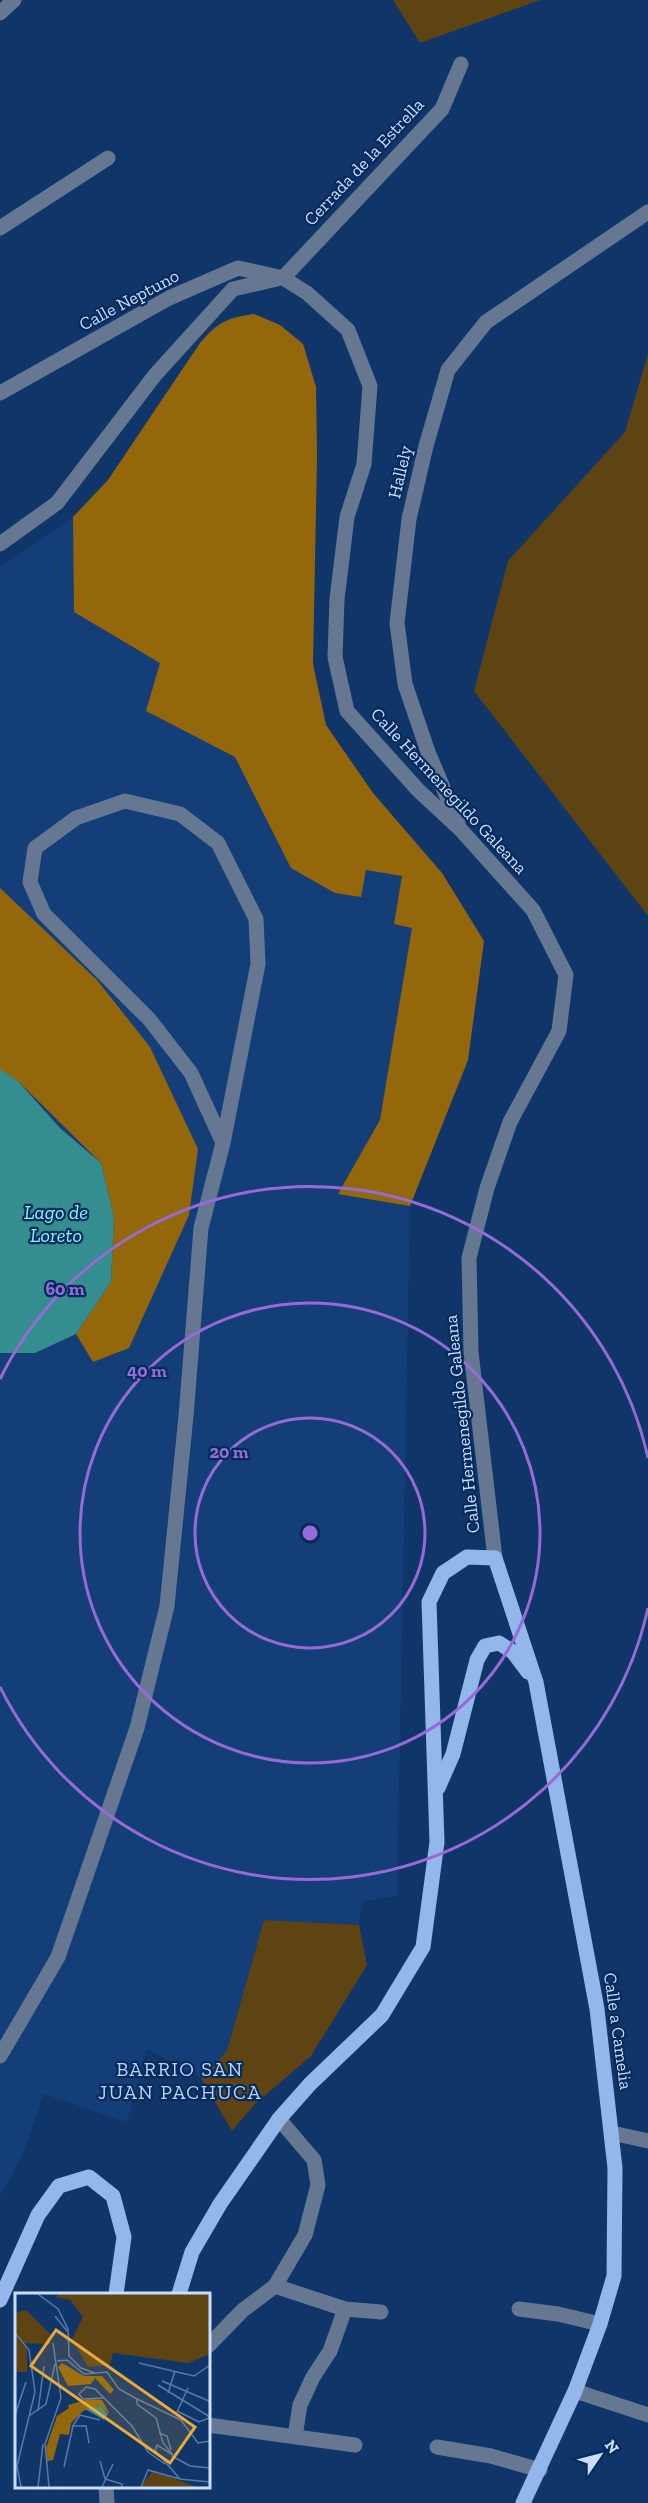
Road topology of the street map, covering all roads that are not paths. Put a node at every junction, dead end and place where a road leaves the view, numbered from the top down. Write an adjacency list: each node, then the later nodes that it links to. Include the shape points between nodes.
1 (14, 0): 2 (street)
2 (0, 13)
3 (461, 64): 7 (street, Cerrada de la Estrella, via 442,110)
4 (108, 158): 6 (street)
5 (648, 212): 10 (street, Hallely, via 486,322 448,370 410,519 397,623 405,684)
6 (0, 228)
7 (283, 278): 8 (street, Calle Neptuno, via 238,268 169,298); 9 (street, via 233,289 155,375 57,503); 10 (street, Calle Hermenegildo Galeana, via 307,293 348,330 370,386 364,464 347,517 337,599 336,657 347,711 418,790)
8 (0, 393)
9 (0, 544)
10 (461, 830): 12 (street, Calle Hermenegildo Galeana, via 533,910 566,975 559,1031 510,1122 469,1258 471,1352)
11 (223, 1143): 11 (street, via 258,964 256,919 218,843 180,814 125,801 76,818 35,848 30,882 44,914 149,1018 191,1073); 15 (street, via 201,1228 167,1606 137,1728 58,1957)
12 (495, 1558): 13 (main road, Calle a Camelia); 14 (main road, via 467,1557 443,1573 429,1602)
13 (536, 1682): 14 (main road, via 513,1652 499,1643 485,1646 477,1660 453,1754); 17 (main road, Calle a Camelia, via 597,2009)
14 (436, 1794): 16 (main road, via 437,1842 423,1947 382,2015)
15 (0, 2056)
16 (279, 2119): 19 (street, via 314,2160 318,2185 305,2235); 21 (main road, via 192,2252)
17 (612, 2133): 18 (street); 26 (main road, Calle a Camelia, via 614,2276)
18 (648, 2140)
19 (275, 2286): 23 (street); 27 (street, via 243,2310)
20 (116, 2293): 22 (main road, via 124,2237 113,2196 89,2177 59,2186 38,2215)
21 (180, 2293)
22 (0, 2300)
23 (345, 2309): 25 (street); 31 (street, via 330,2351 300,2405)
24 (519, 2310): 26 (street, via 558,2313)
25 (381, 2312)
26 (600, 2324): 28 (main road, Calle a Camelia)
27 (210, 2344)
28 (575, 2391): 29 (street); 34 (main road, Calle a Camelia)
29 (648, 2415)
30 (210, 2425): 31 (street)
31 (295, 2436): 32 (street)
32 (355, 2445)
33 (437, 2448): 34 (street, via 492,2456)
34 (540, 2470): 35 (main road, Calle a Camelia)
35 (523, 2503)

